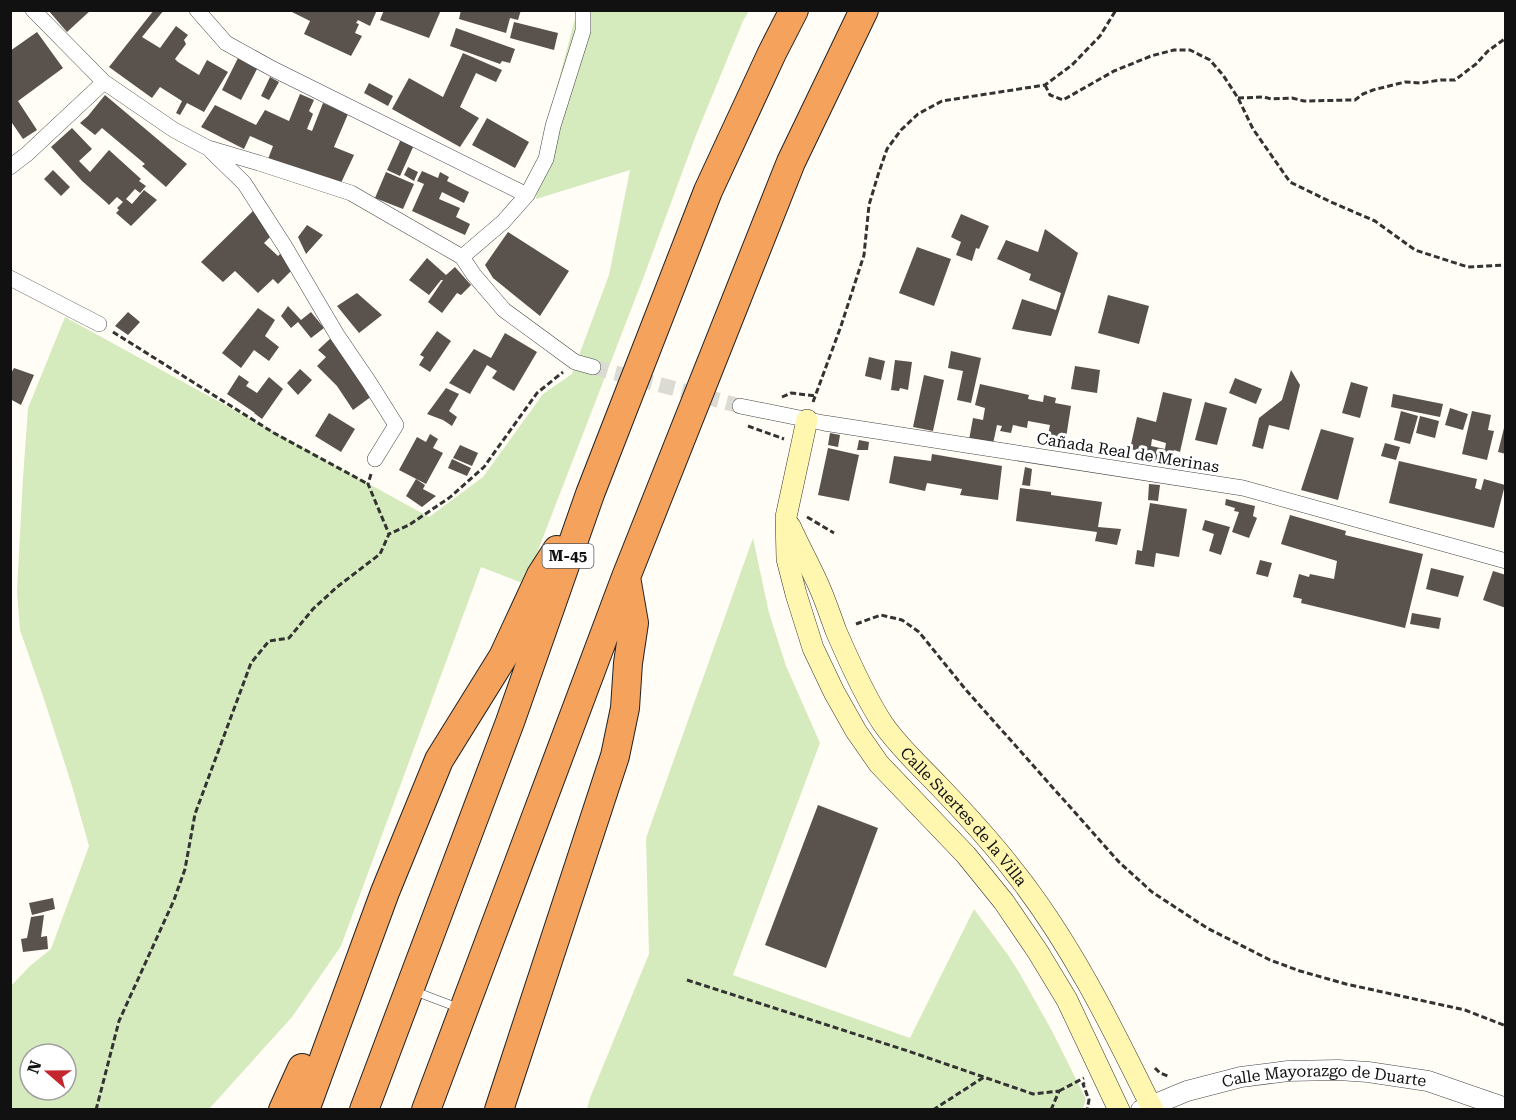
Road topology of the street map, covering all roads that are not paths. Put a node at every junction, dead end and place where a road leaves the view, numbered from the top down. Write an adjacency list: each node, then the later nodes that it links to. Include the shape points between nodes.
1 (33, 10): 6 (street)
2 (197, 10): 9 (street, via 226,42 273,69)
3 (583, 10): 9 (street, via 583,31 546,159)
4 (794, 10): 17 (highway, M-45, via 708,191)
5 (864, 10): 20 (highway, via 791,162)
6 (104, 82): 7 (street, via 174,130); 8 (street)
7 (208, 148): 10 (street, via 351,193); 16 (street, via 244,183 396,425)
8 (10, 167)
9 (527, 195): 10 (street)
10 (462, 257): 13 (street, via 504,310 575,362)
11 (10, 278): 12 (street)
12 (99, 324)
13 (593, 367)
14 (740, 406): 15 (street, Cañada Real de Merinas)
15 (807, 420): 18 (main road, Calle Suertes de la Villa); 19 (street, Cañada Real de Merinas, via 1243,488)
16 (375, 459)
17 (590, 494): 21 (highway, via 541,575 503,657 439,760); 23 (highway, M-45, via 506,733)
18 (786, 518): 25 (main road, Calle Suertes de la Villa, via 836,631 883,723 1014,870 1051,922 1100,1005); 33 (main road, Calle Suertes de la Villa, via 787,560 796,594 813,648 834,692 879,764 966,855 1004,902 1067,1000)
19 (1506, 561)
20 (626, 577): 22 (highway, via 634,623 625,708 615,756); 24 (highway)
21 (385, 892): 27 (highway); 28 (highway)
22 (564, 911): 31 (highway); 32 (highway)
23 (409, 989): 24 (lane); 29 (highway, M-45)
24 (463, 1010): 30 (highway)
25 (1149, 1108): 26 (street, Calle Mayorazgo de Duarte, via 1187,1091 1241,1077 1338,1070 1428,1081)
26 (1506, 1108)
27 (283, 1110)
28 (305, 1110)
29 (364, 1110)
30 (426, 1110)
31 (488, 1110)
32 (499, 1110)
33 (1119, 1110)

